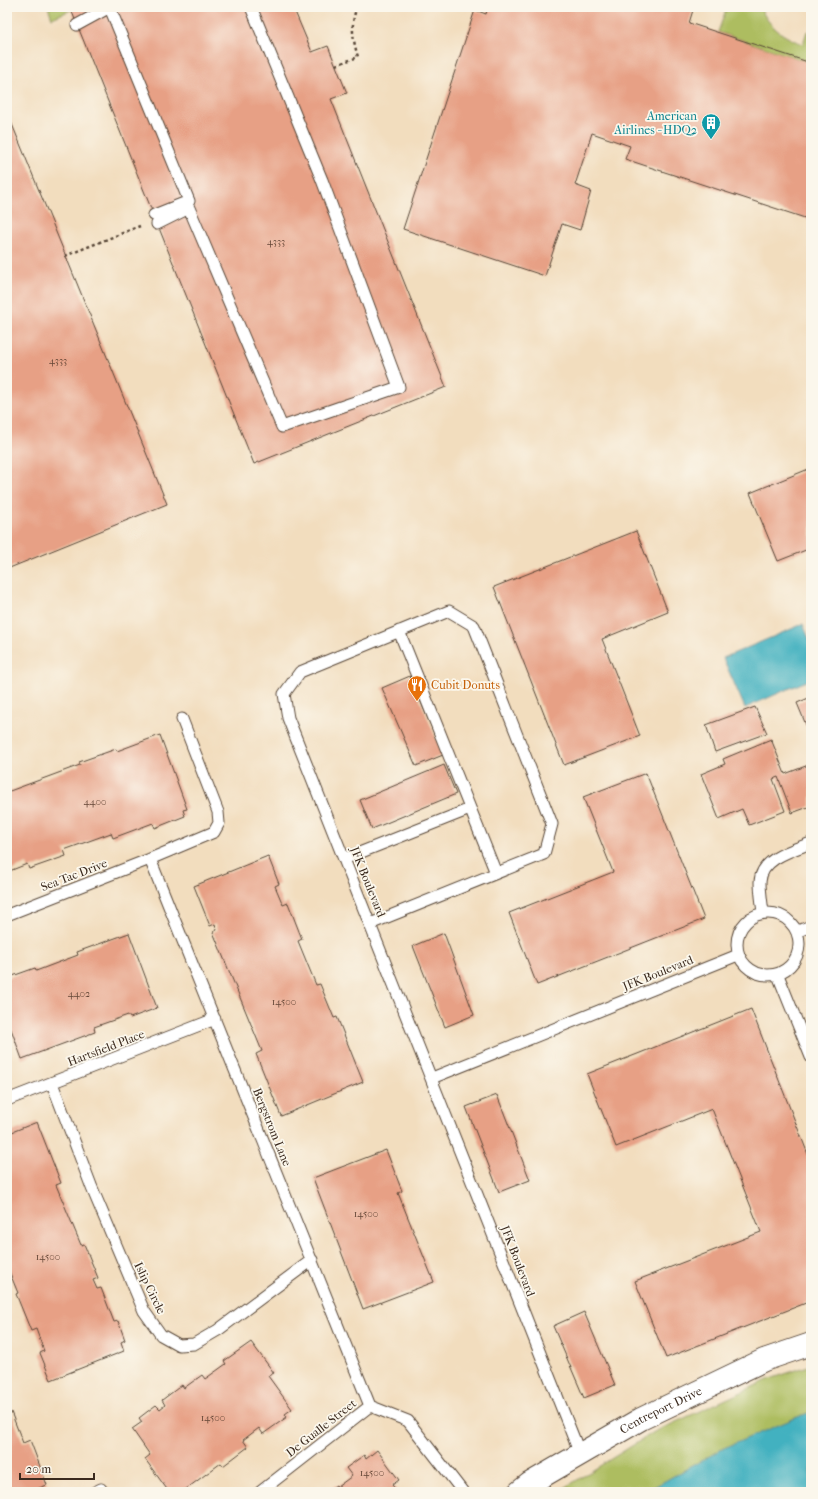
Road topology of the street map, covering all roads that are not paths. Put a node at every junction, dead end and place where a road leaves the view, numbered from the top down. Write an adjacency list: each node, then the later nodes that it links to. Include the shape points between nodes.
1 (110, 7): 2 (lane, via 189,201 155,220 188,208 282,427 399,386 322,180); 3 (lane)
2 (251, 7)
3 (77, 25)
4 (399, 631): 6 (lane); 9 (lane, JFK Boulevard, via 300,672 284,694 288,718); 10 (lane, via 449,611 474,626 552,824 544,854)
5 (182, 719): 8 (lane, Sea Tac Drive, via 218,812 219,823 214,832)
6 (470, 809): 9 (lane); 10 (lane)
7 (811, 843): 11 (lane, via 782,854 766,866 760,880)
8 (150, 859): 12 (lane, Sea Tac Drive); 18 (lane, Bergstrom Lane)
9 (344, 859): 13 (lane, JFK Boulevard)
10 (496, 873): 13 (lane)
11 (763, 913): 15 (lane, via 777,913 789,920); 16 (lane, via 750,918 741,928 737,941)
12 (7, 915)
13 (370, 924): 20 (lane, JFK Boulevard)
14 (811, 926): 15 (lane)
15 (798, 931): 17 (lane, via 800,949 793,965)
16 (738, 955): 17 (lane, via 752,971 762,976); 20 (lane, JFK Boulevard)
17 (778, 975): 19 (lane)
18 (215, 1019): 21 (lane, Hartsfield Place); 23 (lane, Bergstrom Lane)
19 (811, 1057)
20 (432, 1078): 26 (lane, JFK Boulevard)
21 (52, 1083): 22 (lane, Hartsfield Place); 23 (lane, Islip Circle, via 92,1188 144,1311 161,1335 179,1346 194,1344 218,1330)
22 (7, 1100)
23 (312, 1260): 25 (lane, Bergstrom Lane)
24 (811, 1344): 26 (street, Centreport Drive, via 764,1360 709,1386 641,1419)
25 (370, 1406): 27 (lane, De Gualle Street, via 408,1421); 30 (lane, De Gualle Street)
26 (580, 1454): 31 (street, Centreport Drive)
27 (459, 1488)
28 (94, 1492): 29 (lane)
29 (103, 1492)
30 (260, 1492)
31 (519, 1492)

